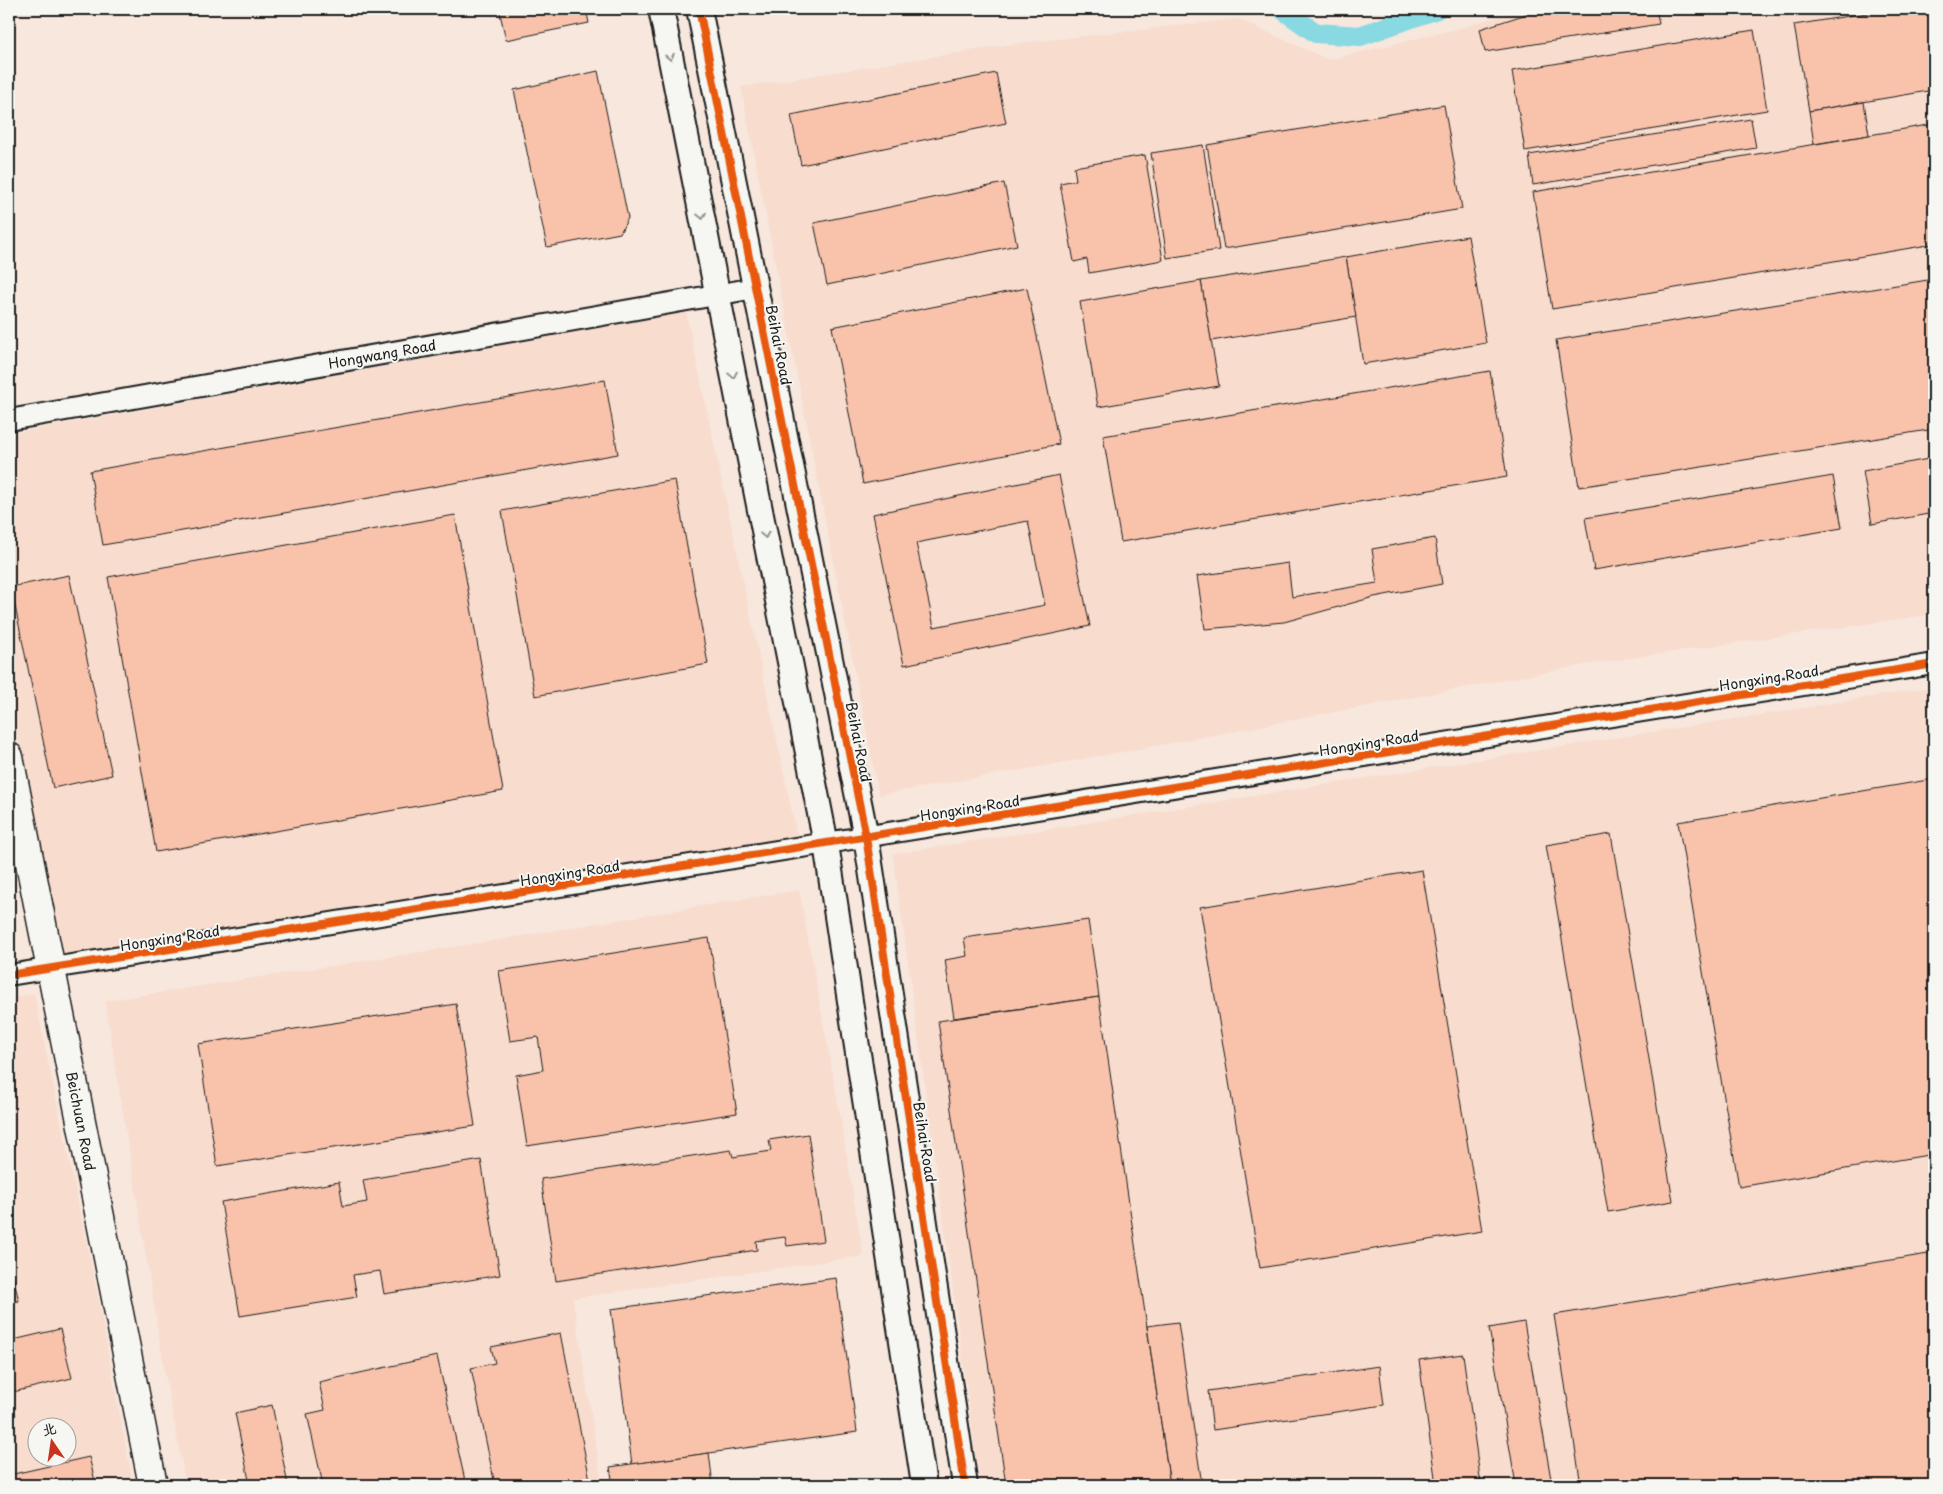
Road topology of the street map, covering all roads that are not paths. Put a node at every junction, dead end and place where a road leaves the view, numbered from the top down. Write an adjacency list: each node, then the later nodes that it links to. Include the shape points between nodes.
1 (661, 9): 4 (street, one-way to 4)
2 (699, 9): 3 (street, Beihai Road)
3 (755, 288): 4 (street, Hongwang Road); 8 (street, Beihai Road)
4 (717, 294): 5 (street, Hongwang Road); 9 (street, one-way to 9)
5 (9, 420)
6 (1934, 664): 8 (street, Hongxing Road)
7 (9, 757): 10 (main road, Beichuan Road)
8 (866, 837): 9 (street, Hongxing Road); 14 (street, Beihai Road)
9 (826, 844): 10 (street, Hongxing Road); 13 (street)
10 (51, 970): 11 (street, Hongxing Road); 12 (main road, Beichuan Road)
11 (9, 976)
12 (153, 1485)
13 (924, 1485)
14 (965, 1485)

